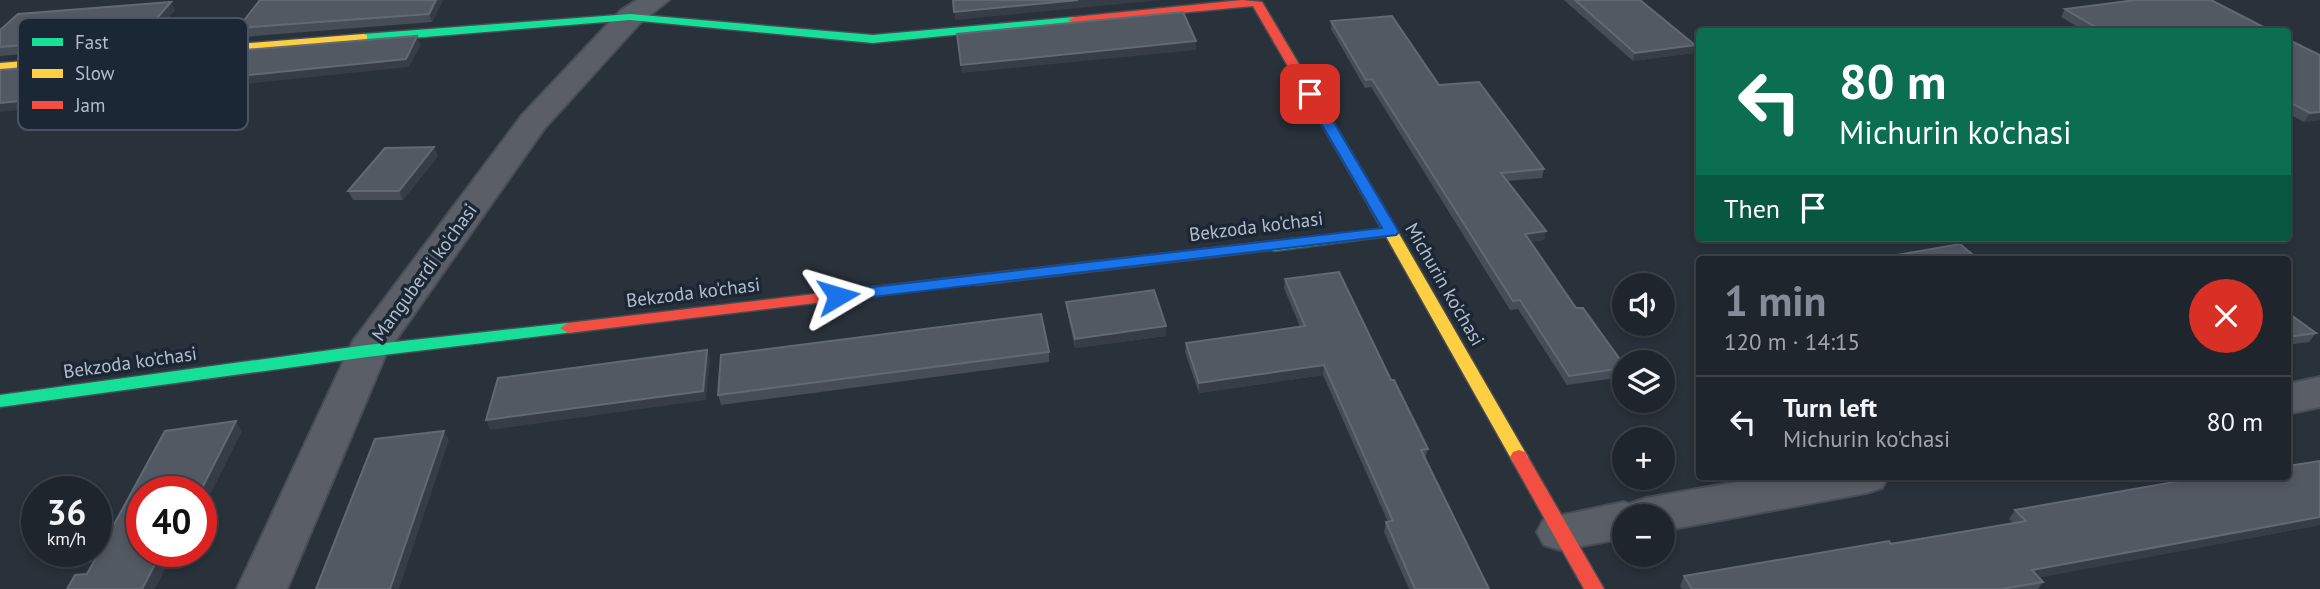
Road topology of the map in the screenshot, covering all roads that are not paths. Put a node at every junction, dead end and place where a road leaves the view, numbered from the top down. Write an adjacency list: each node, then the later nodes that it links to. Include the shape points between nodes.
1 (643, 8): 2 (street); 5 (street, Michurin ko'chasi, via 873,39 1256,2); 6 (street, Manguberdi ko'chasi, via 533,122)
2 (248, 44)
3 (18, 65): 4 (street)
4 (0, 67)
5 (1391, 232): 6 (street, Bekzoda ko'chasi); 13 (street, Michurin ko'chasi)
6 (367, 351): 9 (street, Bekzoda ko'chasi); 14 (street, Manguberdi ko'chasi)
7 (2320, 392): 8 (street)
8 (2291, 397)
9 (0, 401)
10 (1844, 480): 11 (street)
11 (1675, 511)
12 (1612, 522): 13 (street)
13 (1561, 532): 15 (street, Michurin ko'chasi)
14 (262, 589)
15 (1594, 589)

